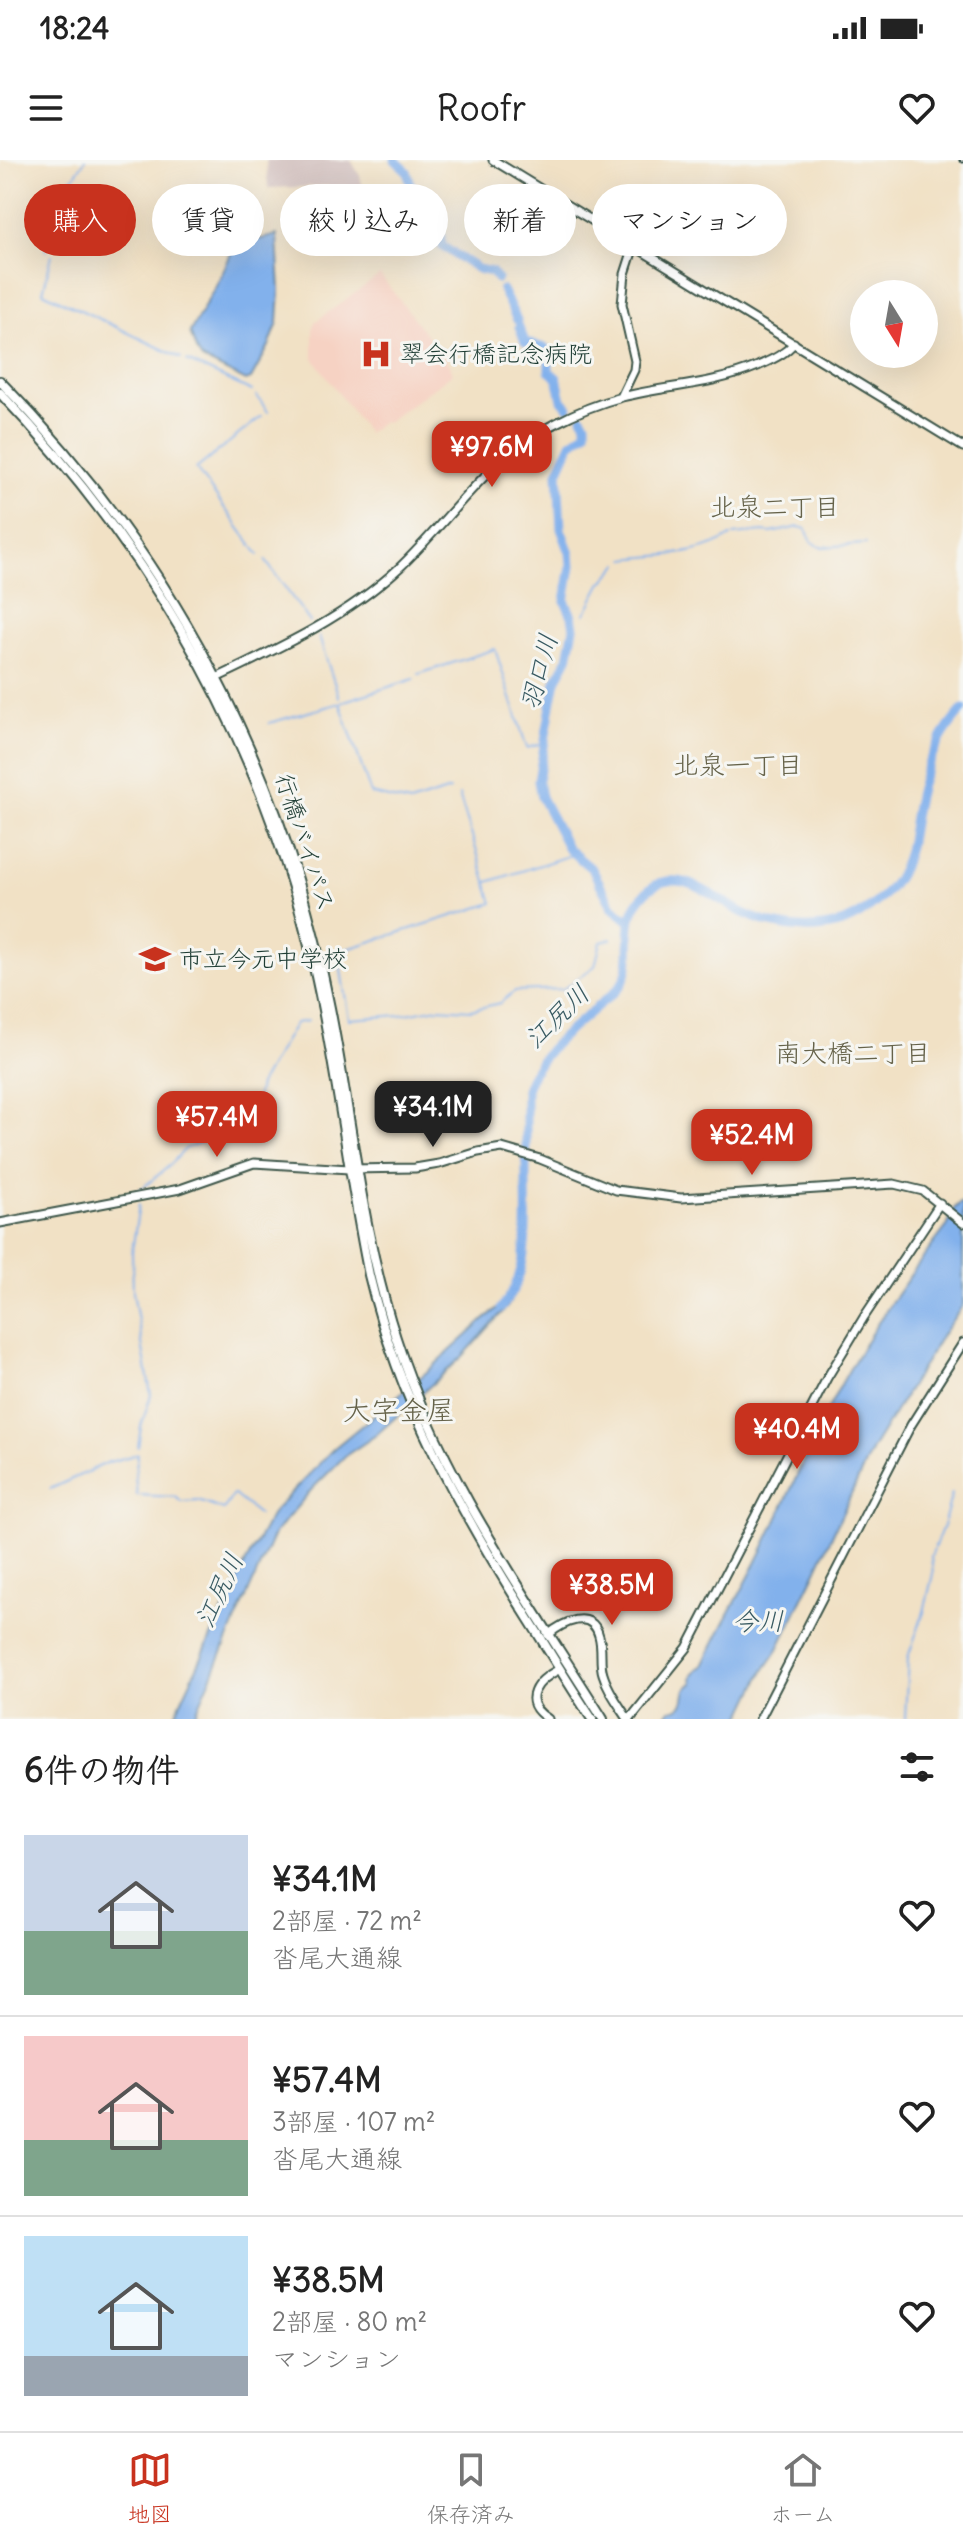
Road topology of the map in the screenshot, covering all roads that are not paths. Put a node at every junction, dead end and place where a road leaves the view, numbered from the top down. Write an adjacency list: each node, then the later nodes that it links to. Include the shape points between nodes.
1 (493, 160): 2 (street)
2 (592, 220)
3 (631, 256): 8 (street, via 622,304 635,361)
4 (650, 256): 5 (street)
5 (794, 343): 8 (street, via 779,356 719,380); 9 (street)
6 (0, 381): 10 (highway, 行橋バイパス, via 66,451 140,548 191,627)
7 (0, 393): 10 (highway, 行橋バイパス, via 114,526)
8 (621, 397): 10 (street, via 580,411 528,439 483,475 423,544 366,595 305,634)
9 (963, 447)
10 (214, 679): 11 (highway, 行橋バイパス, via 295,895)
11 (353, 1169): 12 (street, via 415,1168 496,1148 636,1194 681,1198 894,1184 923,1191); 13 (street, via 254,1163 180,1189); 16 (highway, 行橋バイパス, via 376,1304)
12 (943, 1206): 14 (street); 22 (street, via 827,1378 687,1648)
13 (0, 1223)
14 (963, 1223)
15 (963, 1343): 23 (street, via 911,1425)
16 (417, 1408): 17 (highway, 行橋バイパス); 18 (highway, 行橋バイパス, via 458,1503)
17 (548, 1635): 21 (highway, 行橋バイパス); 22 (street, via 571,1620 593,1626 606,1683)
18 (560, 1669): 19 (street, via 543,1679 533,1696); 20 (highway, 行橋バイパス)
19 (548, 1719)
20 (592, 1719)
21 (603, 1719)
22 (629, 1719)
23 (760, 1719)

